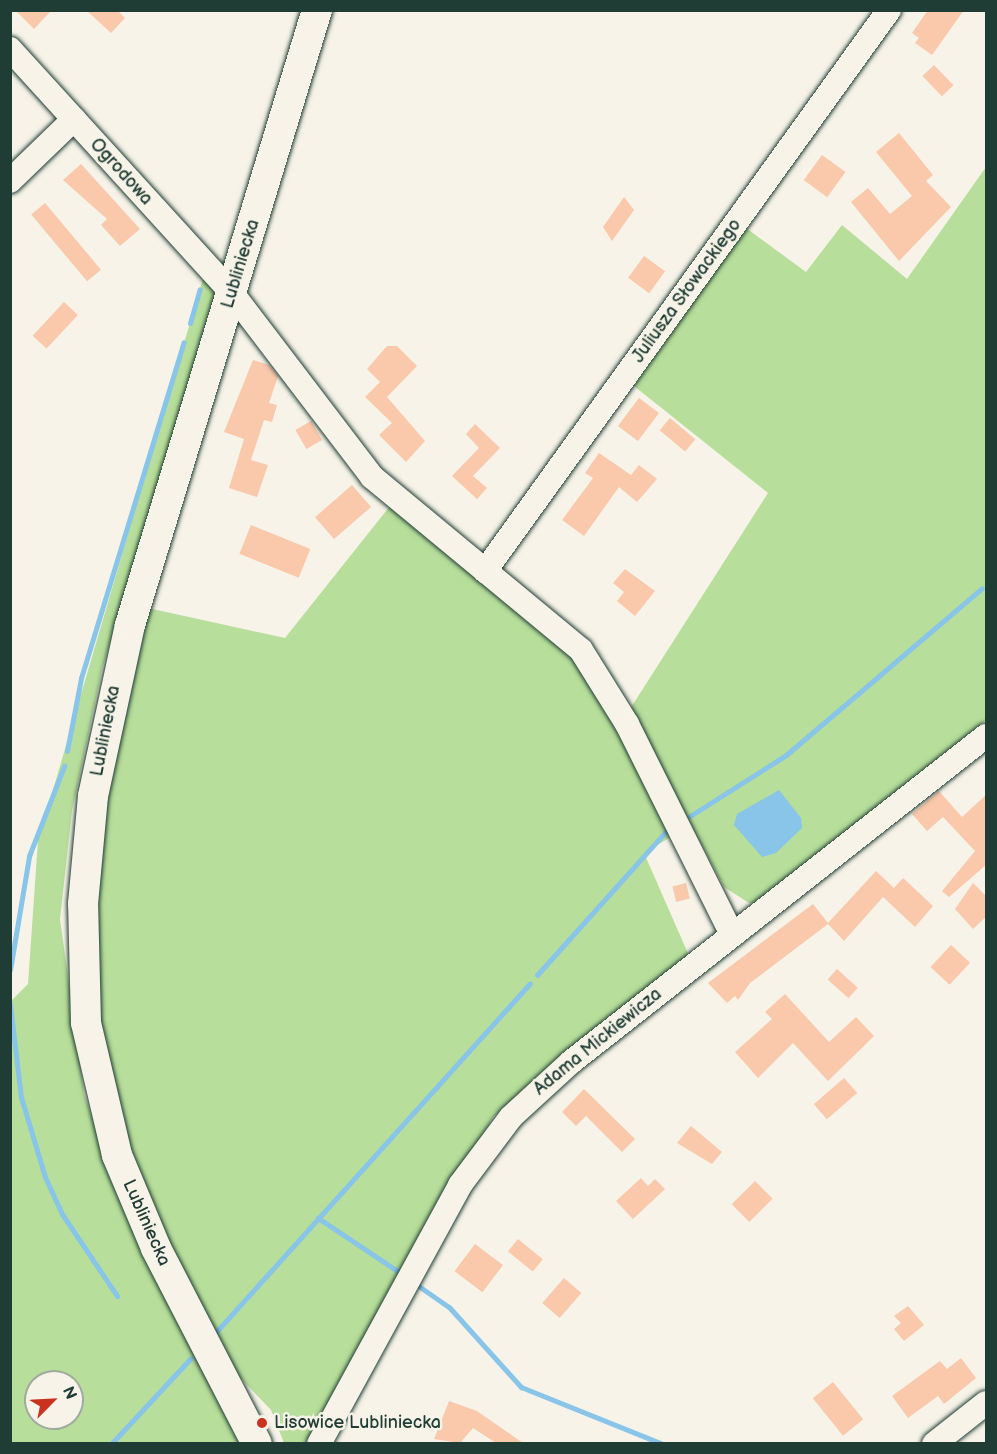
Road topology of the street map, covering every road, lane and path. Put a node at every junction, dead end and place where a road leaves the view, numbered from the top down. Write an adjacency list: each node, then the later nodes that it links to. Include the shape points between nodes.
1 (317, 10): 6 (main road, Lubliniecka)
2 (889, 10): 7 (street, Juliusza Słowackiego)
3 (10, 50): 4 (street, Ogrodowa)
4 (74, 119): 5 (street); 6 (street, Ogrodowa)
5 (10, 181)
6 (232, 293): 7 (street, Ogrodowa, via 359,463 407,510); 11 (main road, Lubliniecka, via 130,625 104,736 86,852 82,977 96,1082 128,1185)
7 (485, 571): 9 (street, Ogrodowa, via 566,636 592,665)
8 (987, 736): 9 (street, Adama Mickiewicza)
9 (732, 935): 12 (street, Adama Mickiewicza, via 563,1069 496,1133 460,1185)
10 (987, 1403): 13 (street)
11 (257, 1443)
12 (319, 1443)
13 (934, 1443)

